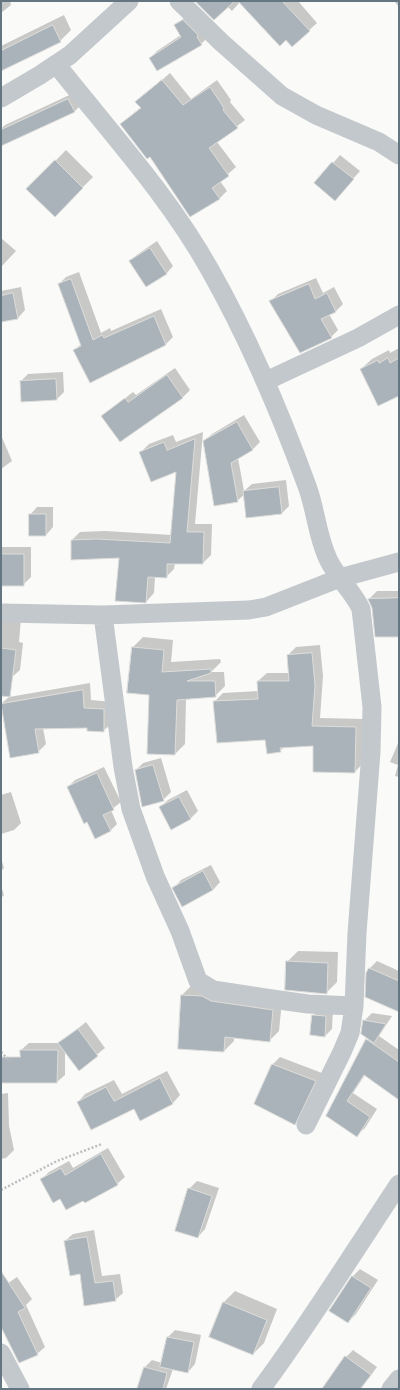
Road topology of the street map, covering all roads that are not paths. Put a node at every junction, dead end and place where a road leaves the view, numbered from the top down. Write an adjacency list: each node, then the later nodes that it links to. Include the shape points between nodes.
1 (129, 1): 3 (street, via 70,55)
2 (179, 1): 5 (street, via 282,96 316,115 379,142)
3 (56, 64): 4 (street); 7 (street, via 166,202 209,269)
4 (1, 98)
5 (399, 155)
6 (399, 315): 7 (street, via 358,338)
7 (266, 381): 9 (street, via 308,488 322,545)
8 (399, 562): 9 (street)
9 (340, 578): 11 (street, via 266,607 249,610); 12 (street, via 361,609 372,707)
10 (1, 613): 11 (street)
11 (103, 615): 12 (street, via 131,809 198,981 213,990 308,1004)
12 (354, 1006): 13 (street, via 350,1033)
13 (306, 1125)
14 (399, 1184): 18 (street, via 312,1320)
15 (1, 1353): 17 (street)
16 (399, 1379): 19 (street)
17 (20, 1389)
18 (261, 1389)
19 (391, 1389)

